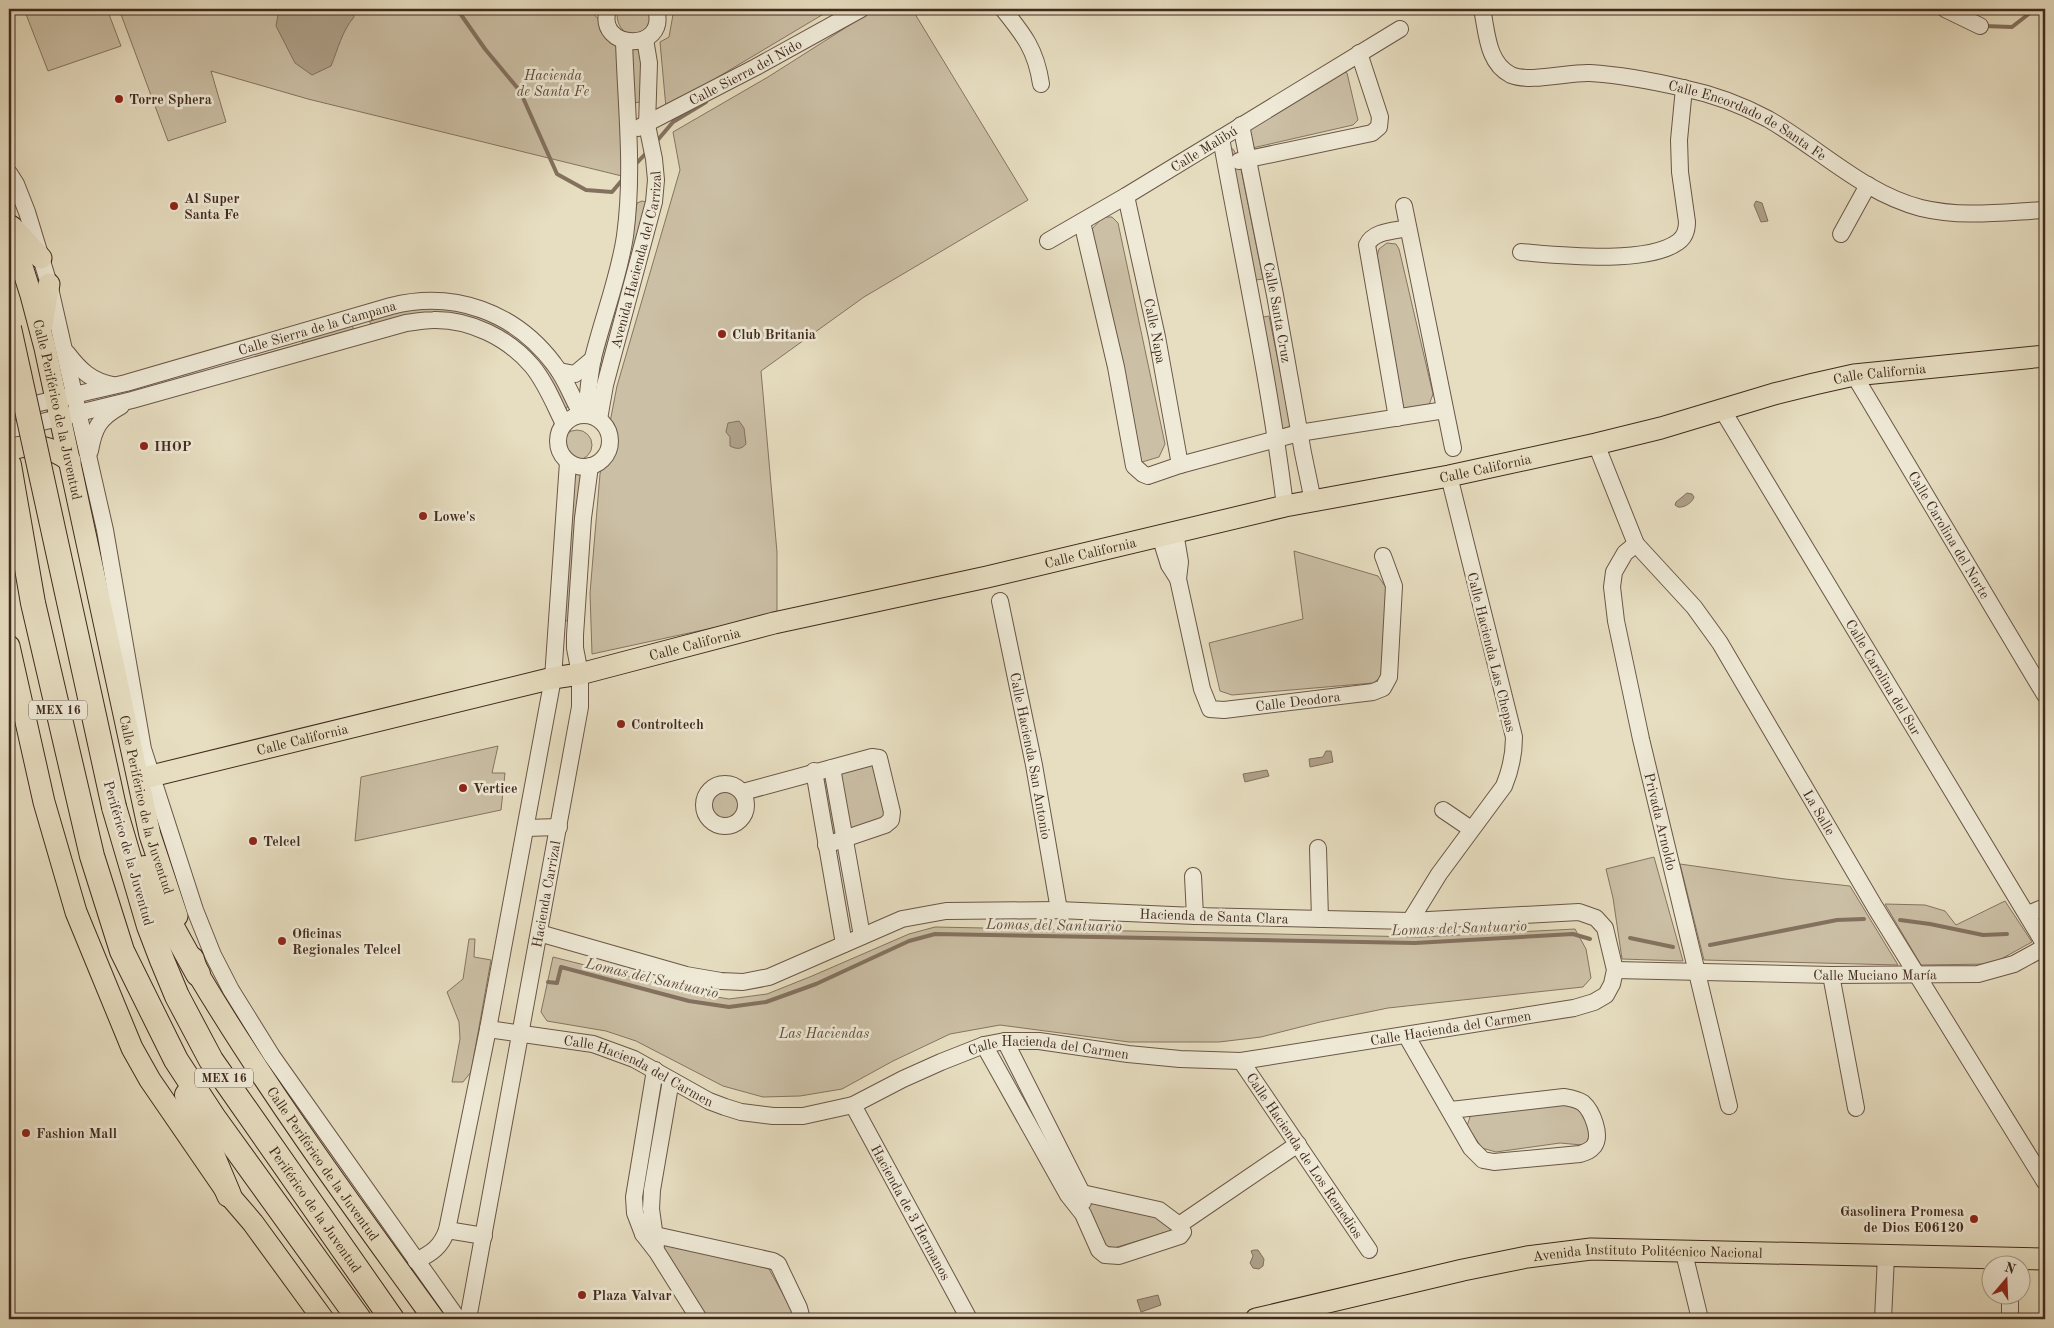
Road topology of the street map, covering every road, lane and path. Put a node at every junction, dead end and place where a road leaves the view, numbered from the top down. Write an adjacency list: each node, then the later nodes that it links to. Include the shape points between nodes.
1 (593, 9): 7 (street)
2 (656, 9): 10 (street, via 657,24)
3 (861, 9): 15 (street, Calle Sierra del Nido)
4 (1003, 9): 13 (street, via 1032,50)
5 (1482, 9): 14 (street, Calle Encordado de Santa Fe, via 1492,57 1513,76 1588,73)
6 (1945, 9): 8 (street)
7 (607, 15): 11 (street, via 610,30)
8 (1980, 26)
9 (1400, 29): 12 (street, Calle Malibú)
10 (645, 39): 11 (street); 15 (street, Avenida Hacienda del Carrizal, via 649,62)
11 (624, 41): 17 (street, Avenida Hacienda del Carrizal)
12 (1359, 53): 16 (street, Calle Malibú); 19 (street, Calle Malibú, via 1380,117 1379,127 1372,133)
13 (1041, 84)
14 (1684, 88): 24 (street, Calle Encordado de Santa Fe, via 1732,103 1768,119); 33 (street, via 1679,140 1687,228 1681,240 1658,250 1611,257)
15 (647, 125): 17 (street, Calle Sierra del Nido); 23 (street, Avenida Hacienda del Carrizal)
16 (1241, 125): 18 (street, Calle Malibú); 19 (street, Calle Santa Cruz)
17 (629, 131): 22 (street, Avenida Hacienda del Carrizal)
18 (1221, 138): 20 (street, Calle Santa Cruz); 25 (street, Calle Malibú)
19 (1248, 160): 20 (street, Calle Malibú); 36 (street, Calle Santa Cruz)
20 (1225, 164): 37 (street, Calle Santa Cruz)
21 (9, 173): 34 (street, via 27,212)
22 (629, 180): 23 (street); 43 (street, Avenida Hacienda del Carrizal, via 625,236)
23 (656, 180): 55 (street, Avenida Hacienda del Carrizal, via 654,202 606,385)
24 (1868, 186): 27 (street, Calle Encordado de Santa Fe, via 1901,201 1944,212 1975,214); 31 (street)
25 (1126, 196): 28 (street, Calle Malibú); 67 (street, Calle Napa, via 1157,337)
26 (1404, 206): 30 (street)
27 (2045, 210)
28 (1082, 222): 32 (street, Calle Malibú); 67 (street, via 1116,367 1134,466 1148,476)
29 (9, 225): 34 (main road); 41 (main road, Calle Periférico de la Juventud, via 31,296)
30 (1408, 228): 53 (street); 56 (street, via 1375,235 1367,245)
31 (1841, 234)
32 (1048, 241)
33 (1521, 252)
34 (41, 258): 35 (street)
35 (49, 284): 41 (main road); 41 (street)
36 (1276, 295): 37 (street); 59 (street, Calle Santa Cruz)
37 (1252, 298): 60 (street, Calle Santa Cruz)
38 (358, 316): 40 (street); 44 (street, Calle Sierra de la Campana); 45 (street, Calle Sierra de la Campana, via 419,301 440,300 482,309 522,330 539,345)
39 (9, 328): 86 (highway, Periférico de la Juventud / MEX 16, bridge)
40 (365, 334): 48 (street, Calle Sierra de la Campana); 57 (street, Calle Sierra de la Campana, via 432,320 462,323 486,331 513,347 532,366)
41 (50, 342): 47 (main road, via 28,372); 49 (street, via 86,375 100,383); 51 (main road, Calle Periférico de la Juventud)
42 (2045, 356): 46 (main road, Calle California)
43 (593, 359): 45 (street, via 575,374); 55 (street, Avenida Hacienda del Carrizal)
44 (179, 367): 48 (street); 49 (street, Calle Sierra de la Campana)
45 (559, 371): 55 (street, Calle Sierra de la Campana)
46 (1854, 375): 54 (main road, Calle California, via 1774,394); 79 (street, Calle Carolina del Norte)
47 (9, 381)
48 (185, 385): 50 (street, Calle Sierra de la Campana)
49 (115, 386): 51 (street, Calle Sierra de la Campana)
50 (132, 400): 51 (street, Calle Sierra de la Campana); 64 (street, via 113,410 93,431)
51 (67, 406): 52 (street, Calle Sierra de la Campana); 58 (street, Calle Sierra de la Campana); 64 (main road, Calle Periférico de la Juventud)
52 (9, 410)
53 (1445, 410): 56 (street); 62 (street)
54 (1723, 411): 61 (main road, Calle California); 96 (street, Calle Carolina del Sur)
55 (589, 416): 57 (street, via 569,419); 68 (street, via 609,433 610,441 604,457)
56 (1397, 418): 59 (street)
57 (564, 424): 65 (street, via 557,439 558,448)
58 (9, 430)
59 (1299, 433): 60 (street); 70 (street, Calle Santa Cruz)
60 (1276, 440): 67 (street); 71 (street, Calle Santa Cruz)
61 (1596, 444): 69 (main road, Calle California); 73 (street, La Salle)
62 (1453, 448)
63 (9, 450): 64 (main road, via 21,446 47,447)
64 (79, 459): 83 (main road, Calle Periférico de la Juventud)
65 (568, 462): 68 (street); 78 (street)
66 (9, 465): 115 (highway, Periférico de la Juventud / MEX 16, via 33,603 90,847 122,951)
67 (1180, 465)
68 (590, 466): 77 (street, Hacienda Carrizal, via 575,635)
69 (1449, 476): 70 (main road, Calle California); 89 (street, Calle Hacienda Las Chepas, via 1514,736 1514,754 1504,786)
70 (1313, 501): 71 (main road, Calle California)
71 (1285, 506): 72 (main road, Calle California)
72 (1167, 534): 74 (street, Calle Deodora, via 1169,565 1178,579 1202,690 1210,709 1234,709 1373,692 1383,688 1389,677 1394,586); 77 (main road, Calle California, via 774,623)
73 (1636, 544): 105 (street, Privada Arnoldo, via 1625,553 1614,572 1612,587 1616,621); 108 (street, La Salle, via 1694,607 1720,643)
74 (1383, 556)
75 (1000, 601): 95 (street, Calle Hacienda San Antonio, via 1034,765)
76 (9, 646): 109 (main road, via 44,802 76,912)
77 (580, 674): 78 (main road, Calle California); 88 (street, Hacienda Carrizal, via 580,707)
78 (553, 678): 83 (main road, Calle California); 87 (street)
79 (2045, 695)
80 (9, 696): 109 (main road, via 41,839 67,921 95,990)
81 (832, 768): 82 (street); 90 (street); 90 (street, via 879,758 892,812 886,825)
82 (814, 771): 84 (street); 91 (street)
83 (145, 778): 106 (main road, Calle Periférico de la Juventud, via 150,835); 136 (street, via 213,955 242,1010)
84 (743, 792)
85 (1443, 810): 89 (street)
86 (115, 812): 106 (highway); 141 (highway, Periférico de la Juventud / MEX 16, via 149,926 176,996 211,1060)
87 (526, 828): 88 (street); 110 (street)
88 (559, 828): 100 (street, Hacienda Carrizal)
89 (1471, 829): 99 (street, Calle Hacienda Las Chepas)
90 (844, 839): 91 (street); 101 (street)
91 (826, 844): 102 (street)
92 (1318, 848): 98 (street)
93 (1193, 876): 97 (street)
94 (2045, 907): 96 (street)
95 (1059, 910): 97 (street, Hacienda de Santa Clara); 101 (street, Hacienda de Santa Clara, via 946,911 902,919)
96 (2028, 914): 103 (street, Calle Carolina del Sur)
97 (1195, 916): 98 (street, Hacienda de Santa Clara)
98 (1320, 919): 99 (street, Hacienda de Santa Clara)
99 (1410, 921): 104 (street, Hacienda de Santa Clara, via 1579,912 1596,918 1605,928)
100 (539, 933): 102 (street, Hacienda de Santa Clara, via 686,975 743,982 769,977); 111 (street, Hacienda Carrizal)
101 (862, 936): 102 (street, Hacienda de Santa Clara)
102 (844, 944)
103 (2045, 946): 108 (street, Calle Muciano María, via 2014,964 1978,974)
104 (1615, 970): 105 (street, Calle Muciano María); 112 (street, Calle Hacienda del Carmen, via 1606,995 1587,1004)
105 (1698, 972): 107 (street, Calle Muciano María); 120 (street, Privada Arnoldo)
106 (198, 974): 142 (main road, Calle Periférico de la Juventud, via 314,1153)
107 (1831, 975): 108 (street, Calle Muciano María); 121 (street)
108 (1918, 976): 124 (street, La Salle)
109 (124, 1028): 126 (main road, via 150,1080)
110 (488, 1029): 111 (street, Calle Hacienda del Carmen); 128 (street)
111 (520, 1034): 117 (street, Calle Hacienda del Carmen, via 593,1044); 130 (street, Hacienda Carrizal)
112 (1406, 1035): 116 (street, Calle Hacienda del Carmen); 122 (street)
113 (1005, 1040): 114 (street, Calle Hacienda del Carmen); 116 (street, Calle Hacienda del Carmen, via 1084,1046 1180,1059); 125 (street)
114 (984, 1045): 119 (street, Calle Hacienda del Carmen, via 903,1079); 125 (street)
115 (176, 1060): 126 (highway, via 184,1088); 140 (highway, Periférico de la Juventud / MEX 16)
116 (1242, 1060): 123 (street, Calle Hacienda de Los Remedios)
117 (655, 1070): 118 (street, Calle Hacienda del Carmen); 129 (street, via 634,1197 636,1213)
118 (671, 1080): 119 (street, Calle Hacienda del Carmen, via 709,1101 741,1112 803,1116); 129 (street, via 652,1190)
119 (853, 1105): 147 (street, Hacienda de 3 Hermanos)
120 (1729, 1106)
121 (1856, 1108)
122 (1451, 1110): 122 (street, via 1471,1148 1489,1162 1580,1154 1589,1151 1597,1140 1594,1118 1584,1104 1570,1098)
123 (1298, 1144): 127 (street); 131 (street, Calle Hacienda de Los Remedios)
124 (2045, 1182)
125 (1075, 1194): 127 (street, via 1159,1210); 127 (street, via 1099,1250 1105,1255 1112,1257 1180,1236 1183,1229)
126 (229, 1195): 139 (main road)
127 (1179, 1225)
128 (447, 1230): 130 (street); 136 (street, via 441,1245)
129 (649, 1234): 145 (street); 146 (street, via 773,1261 778,1264)
130 (484, 1236): 144 (street, Hacienda Carrizal)
131 (1369, 1250)
132 (1684, 1252): 133 (main road, Avenida Instituto Politécnico Nacional); 148 (main road, Avenida Instituto Politécnico Nacional, via 1591,1250 1526,1257); 149 (street)
133 (1886, 1256): 137 (main road, Avenida Instituto Politécnico Nacional); 150 (street)
134 (2045, 1259): 135 (main road, Avenida Instituto Politécnico Nacional)
135 (2032, 1260)
136 (416, 1261): 143 (street)
137 (1982, 1261)
138 (2010, 1306): 151 (street)
139 (323, 1319)
140 (359, 1319)
141 (392, 1319)
142 (434, 1319)
143 (458, 1319)
144 (468, 1319)
145 (699, 1319)
146 (802, 1319)
147 (969, 1319)
148 (1256, 1319)
149 (1700, 1319)
150 (1883, 1319)
151 (2010, 1319)

